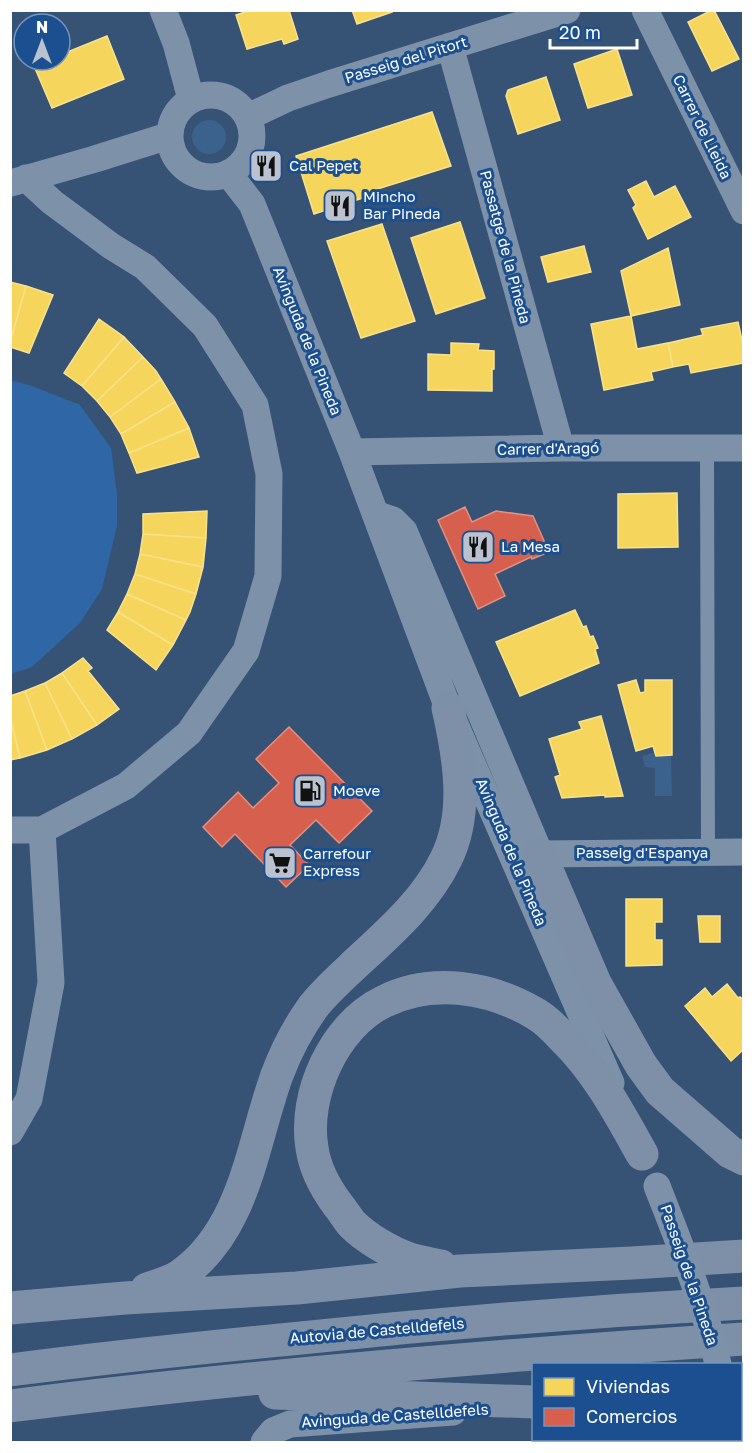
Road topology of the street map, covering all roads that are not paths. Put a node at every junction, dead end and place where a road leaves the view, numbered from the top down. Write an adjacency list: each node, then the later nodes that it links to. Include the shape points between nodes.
1 (163, 10): 5 (street)
2 (567, 10): 4 (street, Passeig del Pitort)
3 (645, 10): 10 (street, Carrer de Lleida)
4 (450, 46): 6 (street, Passeig del Pitort, via 288,98); 11 (street, Passatge de la Pineda)
5 (191, 99): 6 (street, via 217,95 230,99); 7 (street, via 173,118)
6 (248, 117): 8 (street, via 252,143 239,166)
7 (168, 135): 8 (street, via 177,160 188,170 200,176); 9 (street)
8 (228, 173): 14 (street, Avinguda de la Pineda, via 252,204)
9 (18, 180): 18 (street, via 146,267 205,326 255,405 270,474 268,576 246,651 189,733 126,786)
10 (744, 211)
11 (561, 448): 12 (street, Carrer d'Aragó); 14 (street, Carrer d'Aragó)
12 (707, 448): 13 (street, Carrer d'Aragó); 19 (lane)
13 (744, 448)
14 (352, 452): 15 (street, Avinguda de la Pineda)
15 (375, 514): 16 (street, Avinguda de la Pineda); 21 (street, Avinguda de la Pineda, via 393,520 404,531)
16 (448, 708): 23 (street, Avinguda de la Pineda); 28 (highway, via 460,796 455,837 446,859 413,907 314,1005 299,1029 277,1076 236,1205 219,1235 202,1258 179,1277)
17 (10, 830): 18 (street)
18 (42, 830): 22 (street, via 51,983 29,1099)
19 (708, 852): 20 (street, Passeig d'Espanya); 21 (street, Passeig d'Espanya)
20 (744, 852)
21 (540, 854): 24 (highway, via 595,983 641,1065 660,1091 730,1152)
22 (10, 1132)
23 (642, 1154): 25 (street, Avinguda de la Pineda); 27 (highway, via 605,1090 578,1053 537,1014 501,997 453,987 407,993 384,1001 348,1030 325,1065 312,1107 316,1165 352,1224 379,1244 409,1258)
24 (744, 1159)
25 (657, 1186): 32 (street, Passeig de la Pineda, bridge, via 700,1298)
26 (744, 1256): 27 (highway)
27 (460, 1270): 28 (highway, via 297,1288)
28 (125, 1298): 30 (highway)
29 (744, 1303): 33 (highway, Autovia de Castelldefels, via 365,1331)
30 (10, 1308)
31 (744, 1339): 34 (highway)
32 (718, 1363)
33 (10, 1370)
34 (174, 1386): 35 (highway); 37 (highway)
35 (532, 1404)
36 (532, 1404): 38 (street, Avinguda de Castelldefels, via 290,1424 273,1431)
37 (10, 1406)
38 (264, 1443)

